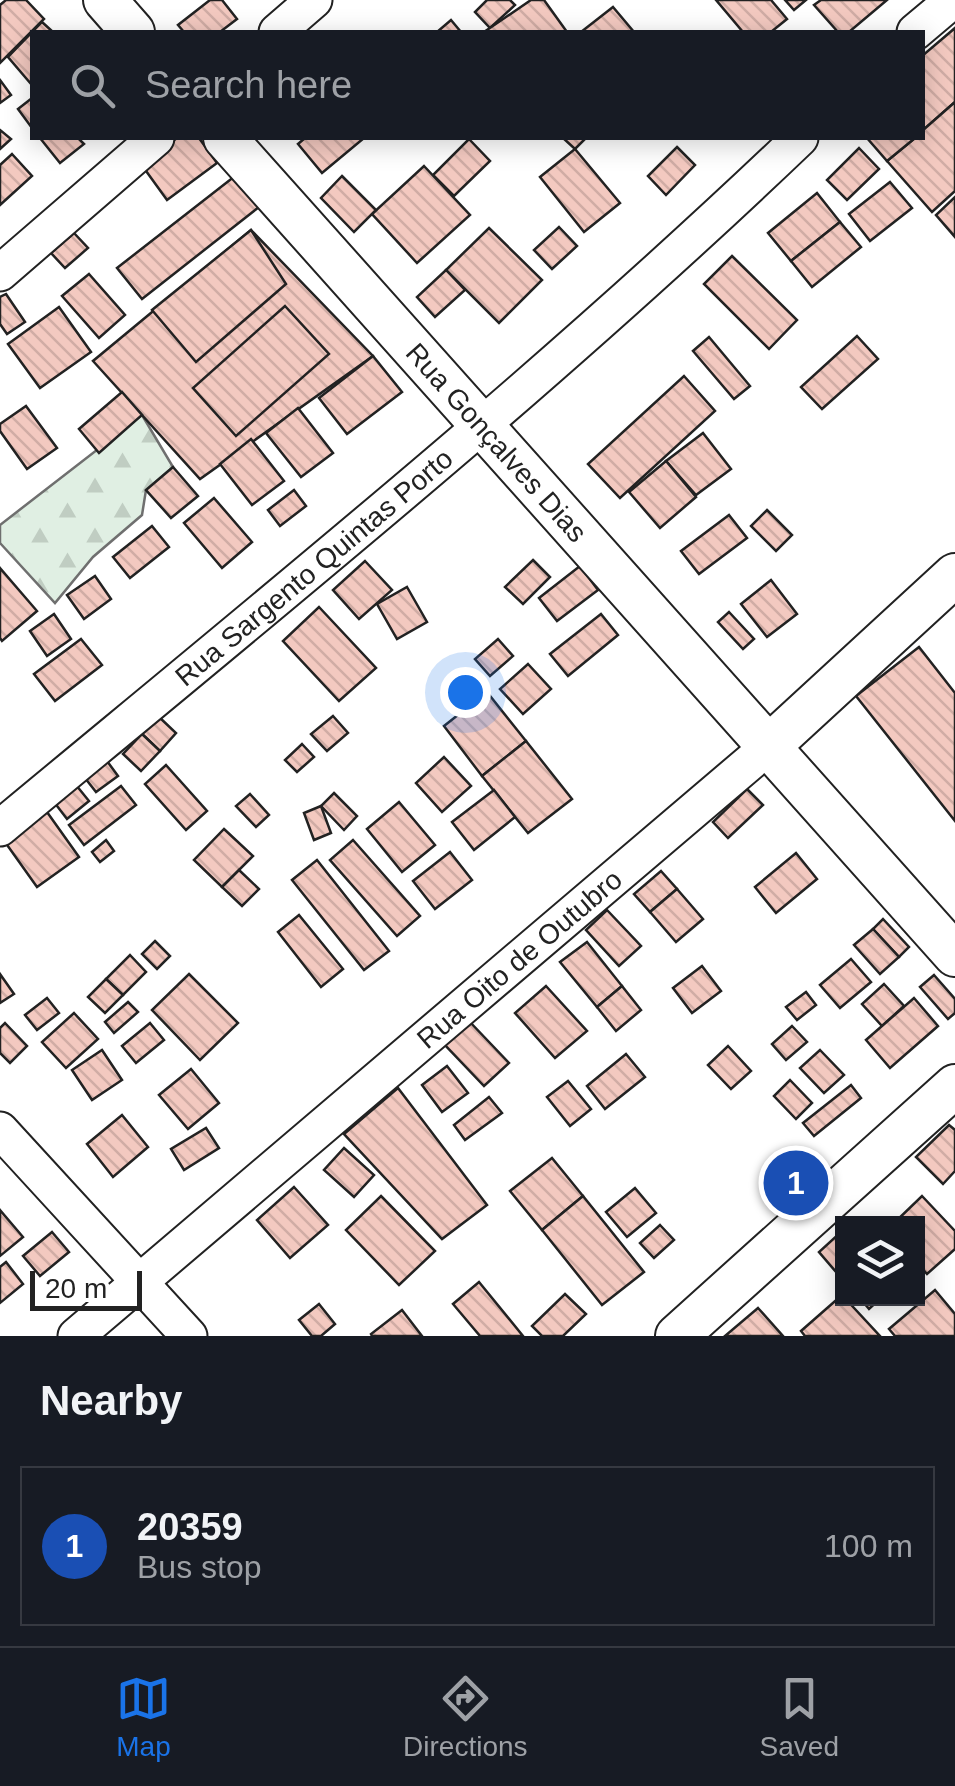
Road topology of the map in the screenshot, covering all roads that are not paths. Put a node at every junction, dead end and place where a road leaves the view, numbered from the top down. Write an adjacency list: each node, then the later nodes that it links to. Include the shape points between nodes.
1 (105, 0): 4 (street)
2 (314, 0): 5 (street)
3 (953, 0): 6 (street)
4 (131, 30)
5 (279, 30)
6 (917, 30)
7 (154, 140): 10 (street)
8 (227, 140): 11 (street, Rua Gonçalves Dias)
9 (798, 140): 11 (street, Rua Sargento Quintas Porto)
10 (0, 272)
11 (481, 429): 13 (street, Rua Gonçalves Dias); 14 (street, Rua Sargento Quintas Porto)
12 (955, 575): 13 (street, Rua Oito de Outubro)
13 (768, 747): 15 (street, Rua Gonçalves Dias); 18 (street, Rua Oito de Outubro)
14 (0, 828)
15 (955, 955)
16 (955, 1086): 21 (street)
17 (0, 1130): 18 (street)
18 (138, 1280): 19 (street, Rua Oito de Outubro); 20 (street)
19 (76, 1336)
20 (189, 1336)
21 (677, 1336)

